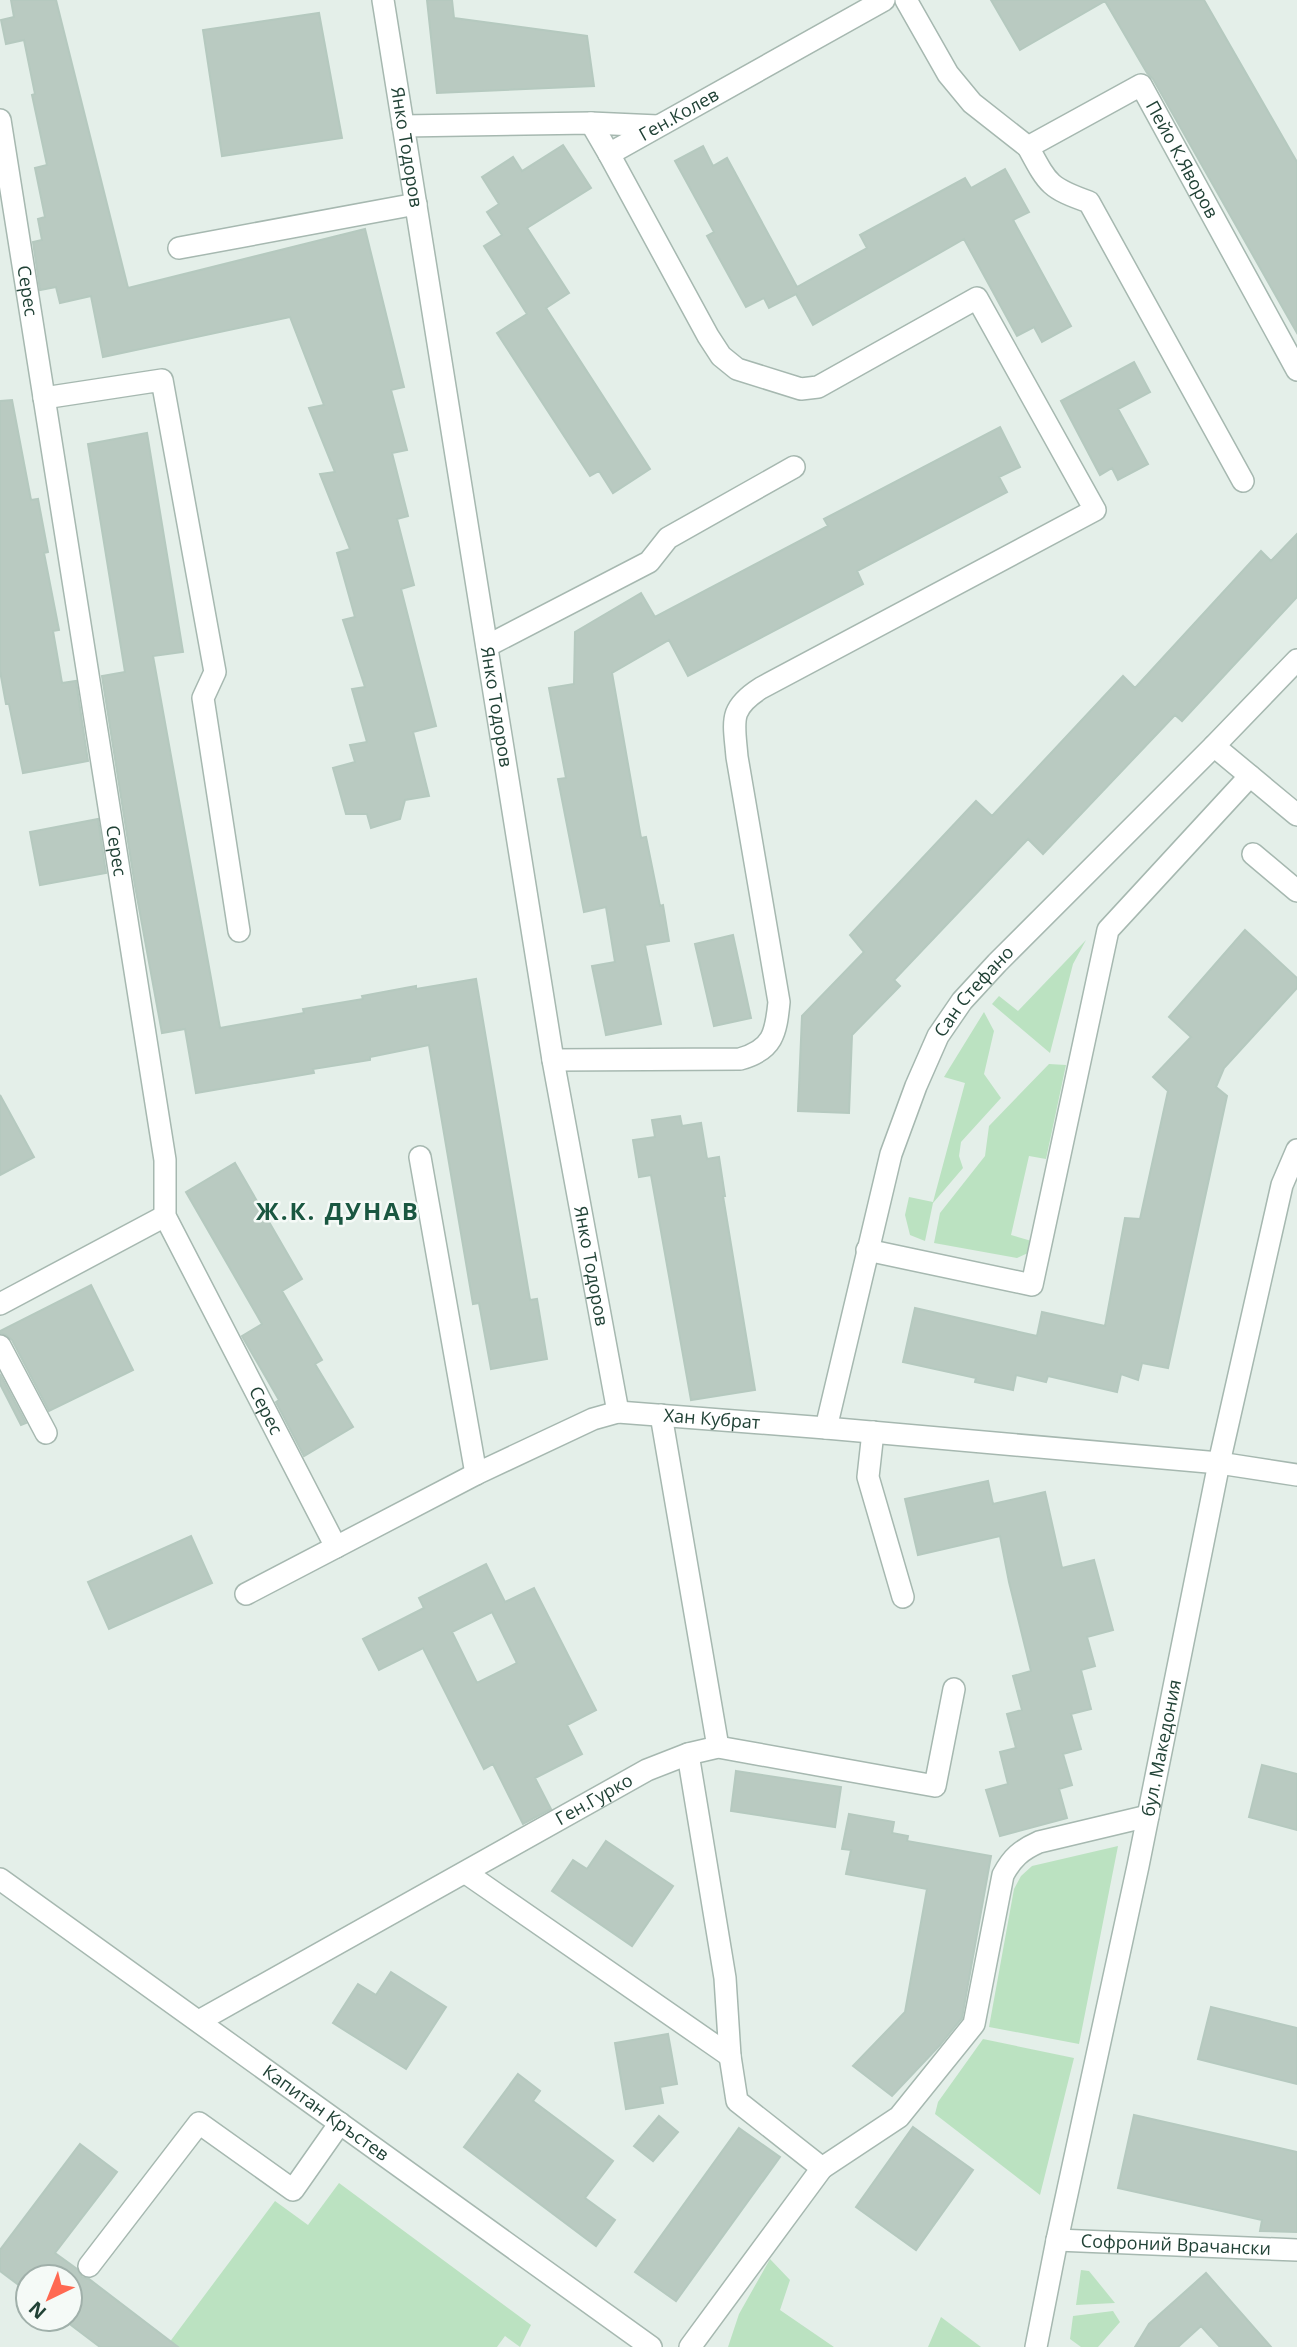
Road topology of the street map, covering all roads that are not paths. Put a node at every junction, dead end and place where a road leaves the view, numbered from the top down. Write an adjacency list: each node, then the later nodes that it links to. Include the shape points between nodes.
1 (383, 0): 6 (street, Янко Тодоров)
2 (884, 0): 7 (street, Ген.Колев)
3 (906, 0): 8 (street, via 948,74 972,103)
4 (0, 120): 13 (street, Серес)
5 (591, 123): 6 (street, Ген.Колев); 7 (street, Ген.Колев); 9 (street)
6 (403, 126): 10 (street, Янко Тодоров)
7 (658, 126): 9 (street)
8 (1028, 147): 12 (street, Пейо К.Яворов, via 1141,85); 15 (street, via 1045,179 1063,193 1090,202)
9 (608, 154): 24 (street, via 708,336 737,369 801,389 818,387 977,298 1095,510 761,688 737,707 737,757 779,1002 777,1026 768,1045 756,1055 740,1059)
10 (416, 204): 11 (street); 16 (street, Янко Тодоров)
11 (179, 248)
12 (1297, 370)
13 (44, 398): 23 (street, via 162,380 215,672 203,698); 27 (street, Серес, via 165,1160)
14 (794, 467): 16 (street, via 668,538 649,562)
15 (1243, 481)
16 (487, 646): 24 (street, Янко Тодоров)
17 (1297, 660): 18 (street, Сан Стефано)
18 (1214, 746): 19 (street); 28 (street, Сан Стефано, via 962,1001 938,1036 916,1086 891,1154)
19 (1250, 776): 20 (street); 28 (street, via 1108,930 1032,1285)
20 (1297, 815)
21 (1254, 854): 22 (street)
22 (1297, 891)
23 (239, 931)
24 (554, 1060): 31 (street, Янко Тодоров)
25 (1297, 1150): 36 (street, бул. Македония, via 1282,1185)
26 (420, 1157): 37 (street)
27 (165, 1216): 29 (street); 39 (street, Серес)
28 (867, 1250): 33 (street, Сан Стефано)
29 (0, 1304)
30 (0, 1346): 35 (street)
31 (618, 1412): 32 (street, Хан Кубрат); 37 (street, Хан Кубрат, via 593,1419)
32 (661, 1415): 33 (street, Хан Кубрат); 43 (street)
33 (826, 1428): 34 (street, Хан Кубрат)
34 (873, 1432): 36 (street, Хан Кубрат); 41 (street, via 868,1477)
35 (46, 1433)
36 (1219, 1463): 38 (street, Хан Кубрат); 45 (street, бул. Македония)
37 (476, 1474): 39 (street, Хан Кубрат)
38 (1297, 1475)
39 (335, 1546): 40 (street, Хан Кубрат)
40 (246, 1594)
41 (903, 1597)
42 (954, 1689): 43 (street, Ген.Гурко, via 935,1786)
43 (718, 1747): 44 (street, Ген.Гурко)
44 (688, 1754): 46 (street, Ген.Гурко, via 647,1770); 49 (street, via 725,1978)
45 (1148, 1816): 51 (street, via 1039,1842 1010,1861 1003,1875 974,2024 900,2117); 52 (street, бул. Македония)
46 (466, 1872): 48 (street, Ген.Гурко); 49 (street)
47 (0, 1879): 48 (street, Капитан Кръстев)
48 (199, 2021): 50 (street, Капитан Кръстев)
49 (730, 2056): 51 (street, via 737,2101)
50 (340, 2123): 54 (street, via 293,2190 199,2123); 55 (street, Капитан Кръстев)
51 (822, 2168): 57 (street)
52 (1056, 2240): 53 (street, Софроний Врачански); 58 (street, бул. Македония)
53 (1297, 2250)
54 (89, 2266)
55 (627, 2340): 56 (street, Капитан Кръстев)
56 (651, 2347)
57 (690, 2347)
58 (1036, 2347)

